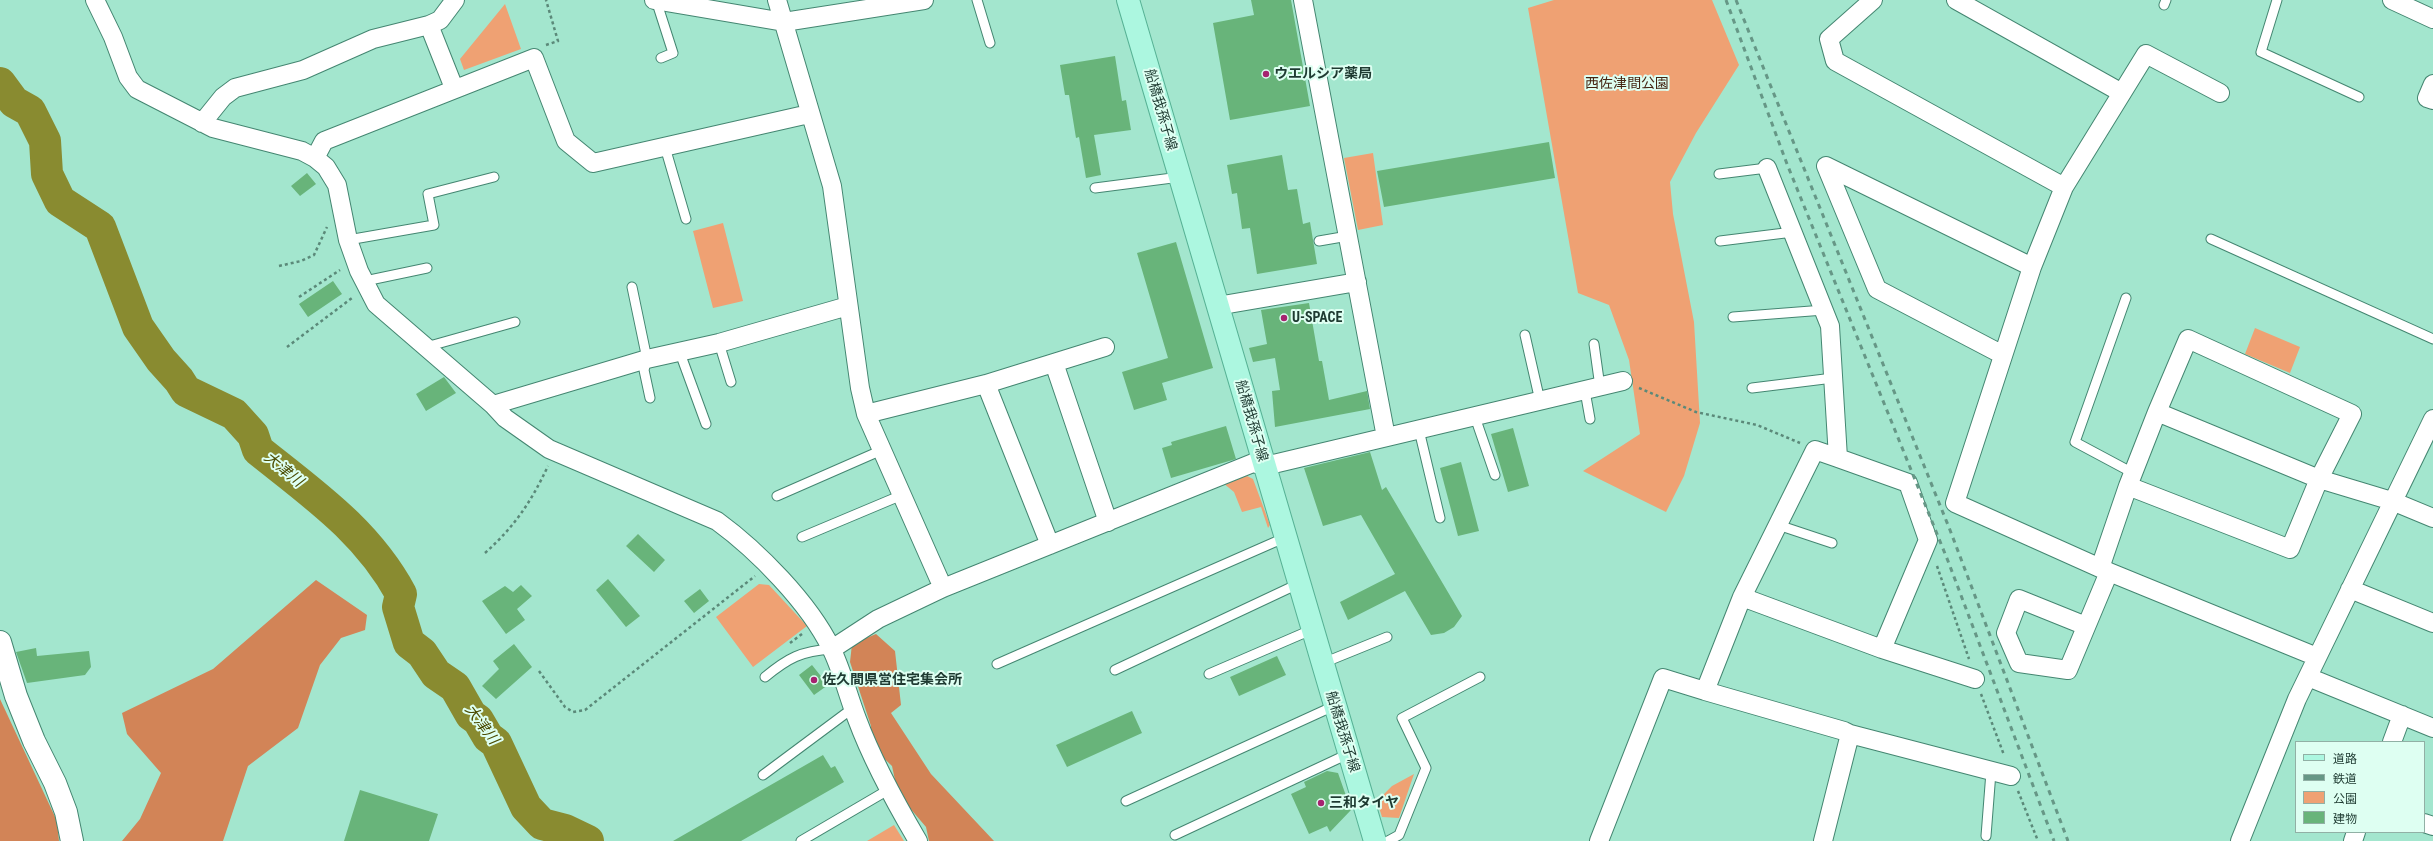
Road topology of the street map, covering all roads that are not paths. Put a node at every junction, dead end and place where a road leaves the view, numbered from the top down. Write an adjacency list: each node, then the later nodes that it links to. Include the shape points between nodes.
1 (94, 0): 25 (street, via 113,37 128,77 137,89)
2 (455, 0): 15 (street, via 440,20)
3 (656, 0): 14 (street); 17 (lane, via 673,53)
4 (777, 0): 14 (street)
5 (924, 0): 14 (street)
6 (977, 0): 16 (lane)
7 (1128, 0): 30 (main road, 船橋我孫子線)
8 (1302, 0): 36 (street)
9 (1873, 0): 33 (street, via 1829,39 1835,61)
10 (1956, 0): 20 (street)
11 (2277, 0): 22 (lane, via 2261,52)
12 (2392, 0): 13 (street)
13 (2433, 19)
14 (784, 22): 24 (street)
15 (429, 25): 19 (street); 25 (street, via 373,39 303,70 235,88 223,97)
16 (990, 43)
17 (661, 58)
18 (2433, 84): 23 (street, via 2427,98)
19 (454, 88): 26 (street, via 534,58 566,141 593,163); 27 (street, via 324,141)
20 (2122, 93): 21 (street, via 2146,54); 33 (street)
21 (2220, 93)
22 (2359, 97)
23 (2433, 100)
24 (809, 114): 26 (street); 47 (street, via 832,186)
25 (202, 123): 27 (street, via 302,151)
26 (665, 147): 34 (lane)
27 (315, 158): 38 (street, via 326,167 337,185)
28 (1768, 168): 29 (lane); 35 (street)
29 (1719, 174)
30 (1180, 177): 32 (lane); 48 (main road, 船橋我孫子線)
31 (494, 178): 38 (lane, via 428,194 434,225)
32 (1095, 188)
33 (2064, 188): 41 (street)
34 (686, 219)
35 (1793, 232): 40 (lane); 49 (street)
36 (1348, 236): 39 (lane); 43 (street)
37 (2211, 238): 53 (lane)
38 (348, 240): 44 (street)
39 (1319, 241)
40 (1720, 241)
41 (2032, 267): 59 (street); 59 (street, via 1826,166 1877,290)
42 (427, 268): 44 (lane)
43 (1357, 282): 48 (street); 78 (street)
44 (366, 284): 56 (street, via 376,304)
45 (632, 287): 60 (lane)
46 (2126, 298): 83 (lane, via 2075,442)
47 (848, 306): 54 (street); 72 (street)
48 (1217, 306): 81 (main road, 船橋我孫子線)
49 (1824, 310): 50 (lane); 62 (street, via 1830,326)
50 (1733, 317)
51 (515, 322): 56 (lane)
52 (1525, 335): 69 (lane)
53 (2433, 339)
54 (719, 343): 58 (street); 64 (lane)
55 (1594, 344): 67 (lane)
56 (426, 346): 70 (street)
57 (1105, 347): 61 (street)
58 (680, 352): 60 (street); 76 (lane)
59 (2003, 355): 96 (street, via 1955,503)
60 (647, 359): 68 (lane, via 644,370); 70 (street)
61 (1054, 363): 65 (street); 90 (street)
62 (1833, 378): 66 (lane); 80 (street)
63 (1622, 381): 67 (street)
64 (731, 382)
65 (986, 384): 72 (street); 95 (street)
66 (1752, 388)
67 (1592, 389): 69 (street); 74 (lane)
68 (650, 398)
69 (1540, 401): 73 (street)
70 (493, 405): 106 (street, via 505,418 550,449 717,521 741,538 815,619)
71 (2157, 412): 83 (street); 84 (street); 84 (street, via 2188,339 2352,414)
72 (866, 414): 79 (street)
73 (1475, 417): 77 (street); 82 (lane)
74 (1590, 419)
75 (2433, 419): 87 (street)
76 (706, 424)
77 (1419, 430): 78 (street); 88 (lane)
78 (1386, 437): 81 (street)
79 (882, 450): 85 (street); 86 (lane)
80 (1838, 458): 91 (street, via 1815,450); 107 (street, via 1908,483 1928,540)
81 (1265, 466): 90 (street, via 1253,463); 93 (main road, 船橋我孫子線)
82 (1495, 475)
83 (2130, 479): 84 (street, via 2290,550); 96 (street)
84 (2319, 479): 87 (street)
85 (902, 495): 92 (lane); 98 (street)
86 (777, 496)
87 (2392, 501): 89 (street); 99 (street)
88 (1440, 518)
89 (2433, 518)
90 (1108, 522): 95 (street)
91 (1778, 525): 94 (lane); 100 (street)
92 (802, 537)
93 (1284, 538): 97 (main road, 船橋我孫子線); 109 (lane)
94 (1832, 543)
95 (1050, 545): 98 (street)
96 (2104, 570): 102 (street); 108 (street)
97 (1298, 584): 103 (main road, 船橋我孫子線); 111 (lane)
98 (943, 588): 106 (street, via 878,620)
99 (2350, 589): 101 (street); 108 (street)
100 (1742, 597): 107 (street); 117 (street)
101 (2433, 623)
102 (2086, 626): 102 (street, via 2068,670 2019,663 2006,633 2019,600)
103 (1311, 630): 110 (main road, 船橋我孫子線); 112 (lane)
104 (1387, 637): 110 (lane)
105 (0, 642): 132 (street, via 16,696 66,812)
106 (832, 649): 113 (lane, via 787,659); 119 (street)
107 (1882, 649): 116 (street)
108 (2317, 657): 115 (street)
109 (997, 664)
110 (1322, 664): 118 (main road, 船橋我孫子線)
111 (1115, 670)
112 (1209, 674)
113 (764, 677)
114 (1480, 677): 136 (lane, via 1402,718 1426,768 1399,835)
115 (2308, 677): 120 (street); 139 (street, via 2296,699)
116 (1976, 679)
117 (1705, 691): 122 (street, via 1844,730); 137 (street, via 1663,678)
118 (1334, 706): 124 (main road, 船橋我孫子線); 129 (lane)
119 (853, 708): 126 (lane); 128 (street)
120 (2402, 715): 121 (street); 123 (street)
121 (2433, 728)
122 (1850, 734): 125 (street); 138 (street)
123 (2392, 741)
124 (1348, 754): 130 (lane); 135 (main road, 船橋我孫子線)
125 (1991, 772): 127 (street); 131 (lane)
126 (764, 775)
127 (2011, 776)
128 (888, 790): 133 (lane); 134 (street)
129 (1126, 801)
130 (1175, 835)
131 (1986, 836)
132 (72, 841)
133 (801, 841)
134 (918, 841)
135 (1375, 841)
136 (1388, 841)
137 (1599, 841)
138 (1823, 841)
139 (2240, 841)

